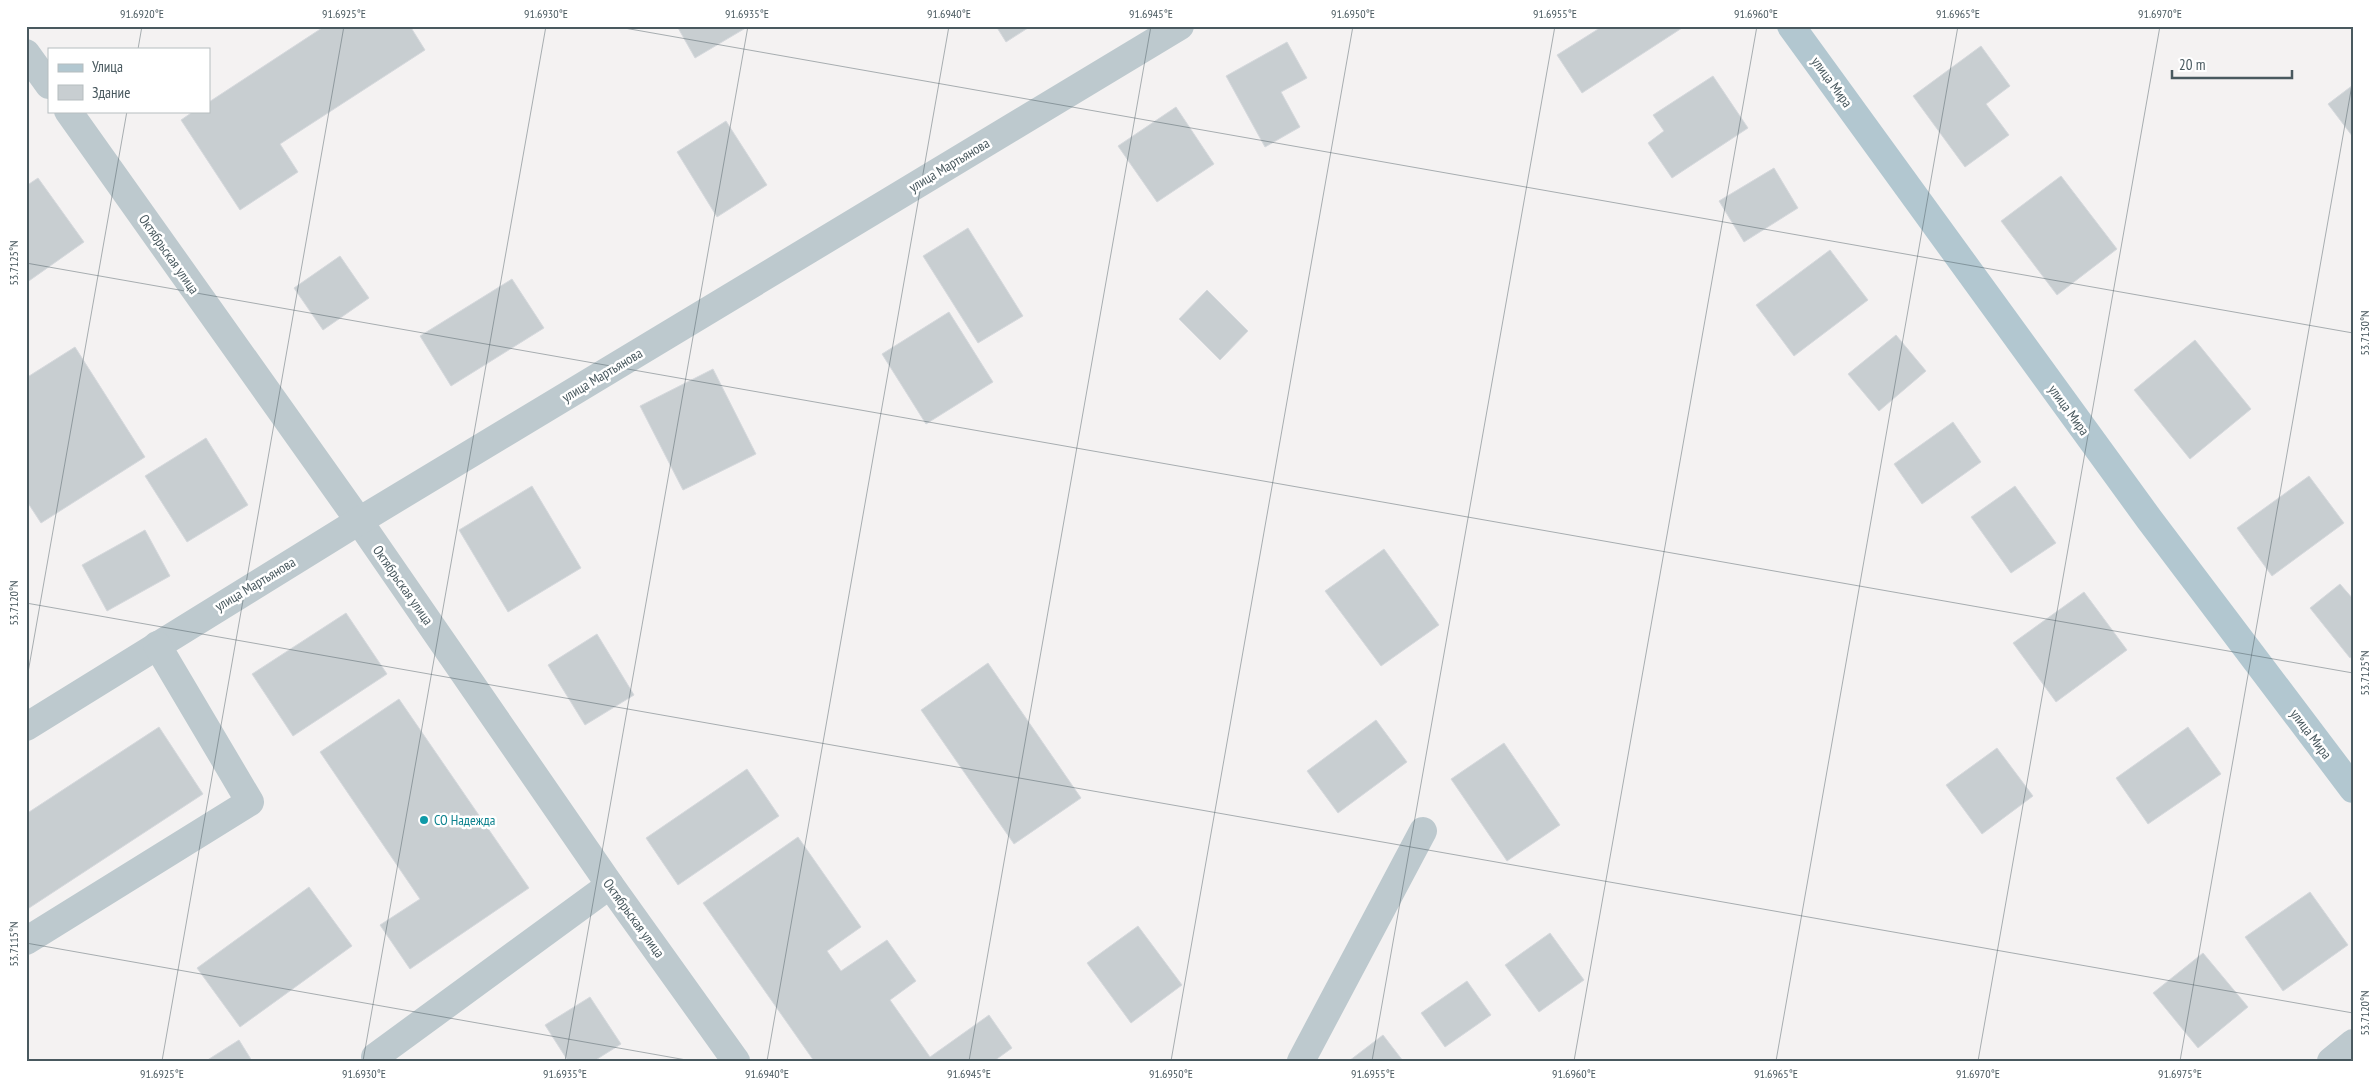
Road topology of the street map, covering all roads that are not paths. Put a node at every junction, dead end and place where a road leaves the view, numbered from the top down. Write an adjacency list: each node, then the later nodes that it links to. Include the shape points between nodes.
1 (1180, 26): 6 (street, улица Мартьянова)
2 (1791, 26): 9 (main road, улица Мира, via 2148,519)
3 (26, 53): 4 (street)
4 (48, 83)
5 (69, 112): 6 (street, Октябрьская улица)
6 (359, 521): 7 (street, улица Мартьянова); 11 (street, Октябрьская улица)
7 (157, 645): 8 (street, улица Мартьянова); 12 (street, via 250,802)
8 (26, 727)
9 (2353, 789)
10 (1423, 831): 16 (street)
11 (610, 885): 14 (street); 15 (street, Октябрьская улица)
12 (26, 940)
13 (2353, 1043): 17 (street)
14 (375, 1056)
15 (736, 1061)
16 (1301, 1061)
17 (2331, 1061)

